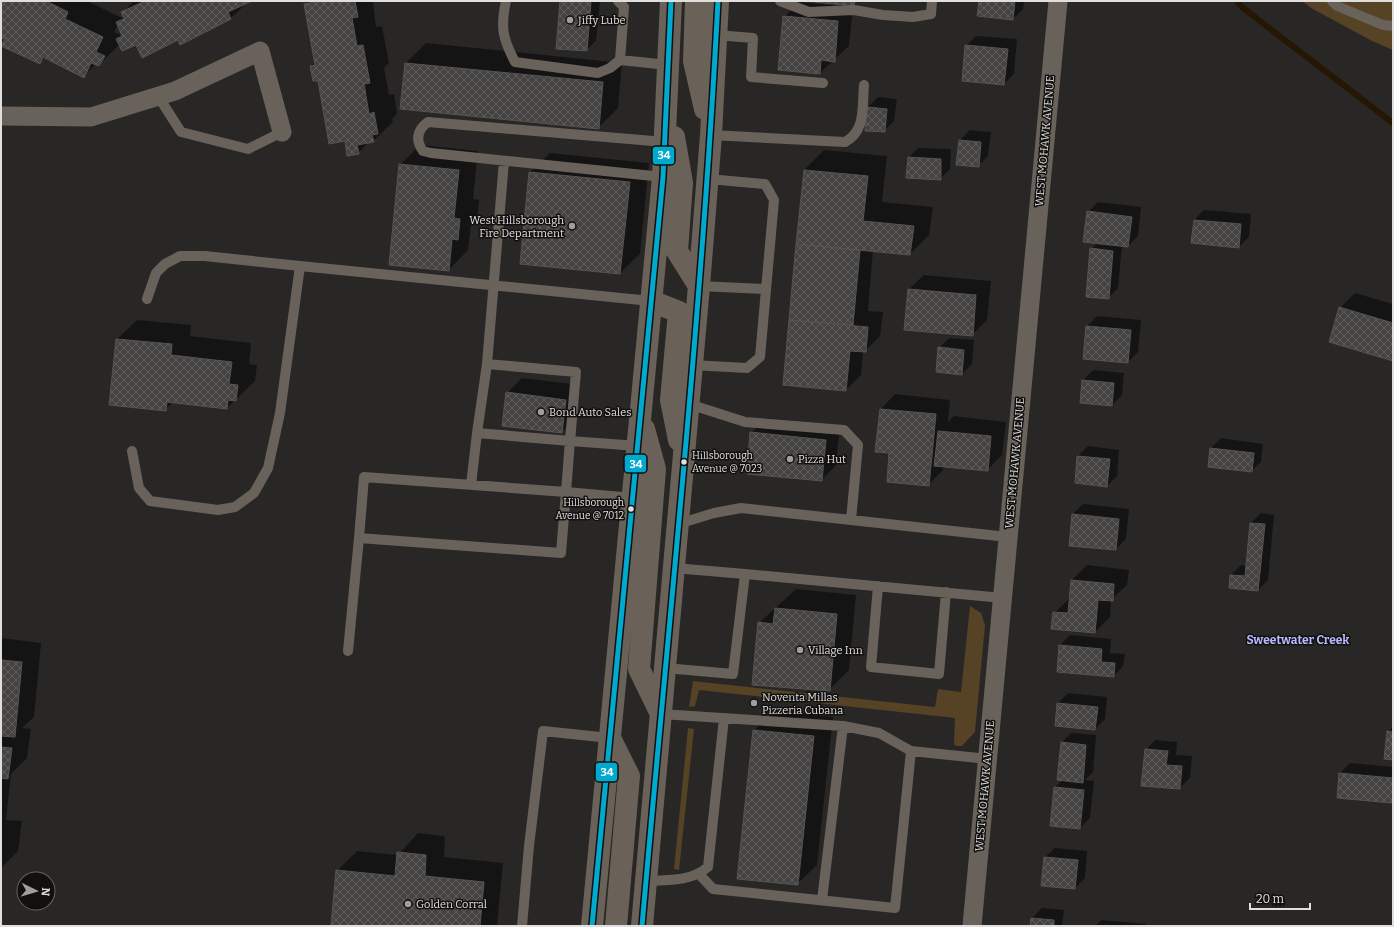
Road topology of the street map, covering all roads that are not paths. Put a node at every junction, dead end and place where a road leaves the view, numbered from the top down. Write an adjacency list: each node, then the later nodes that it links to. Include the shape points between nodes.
1 (506, 1): 12 (lane, via 503,20 504,40 515,62 598,73)
2 (618, 1): 12 (lane, via 624,8)
3 (671, 1): 13 (main road)
4 (696, 1): 20 (main road, via 694,61)
5 (718, 1): 11 (main road)
6 (780, 1): 7 (lane, via 809,12 854,10 914,17 931,14)
7 (932, 1)
8 (1058, 1): 45 (street, WEST MOHAWK AVENUE)
9 (1332, 1): 10 (lane, via 1384,25)
10 (1393, 26)
11 (716, 35): 14 (lane, via 753,38 751,77); 20 (main road)
12 (620, 60): 13 (lane)
13 (668, 65): 16 (main road)
14 (823, 83)
15 (864, 85): 20 (lane, via 859,131 845,142)
16 (667, 92): 21 (main road); 27 (main road, via 682,183 677,251)
17 (158, 96): 18 (street, via 91,117); 19 (lane, via 181,132 248,149); 19 (street, via 176,91 260,51)
18 (1, 116)
19 (282, 132)
20 (711, 135): 24 (main road)
21 (665, 142): 22 (lane, via 428,122 420,127 418,137 423,151); 23 (main road)
22 (504, 161): 23 (lane); 26 (lane)
23 (663, 177): 30 (main road)
24 (708, 179): 27 (main road); 28 (lane, via 765,184 774,200)
25 (300, 266): 26 (lane); 29 (lane, via 205,256 180,256 165,264 156,273); 38 (lane, via 280,414 268,468 254,493 235,506 218,510 150,502 139,488)
26 (494, 285): 30 (lane); 31 (lane)
27 (699, 286): 28 (lane); 32 (main road)
28 (766, 289): 32 (lane, via 760,357 747,368)
29 (147, 299)
30 (652, 301): 34 (main road); 39 (main road, via 679,312 671,400)
31 (487, 364): 35 (lane); 36 (lane, via 576,372)
32 (692, 365): 33 (main road)
33 (689, 404): 39 (main road); 43 (lane, via 745,422 844,430 858,445)
34 (641, 417): 37 (main road); 54 (main road, via 655,469 639,669)
35 (477, 433): 36 (lane); 40 (lane)
36 (570, 441): 37 (lane); 41 (lane)
37 (638, 446): 42 (main road)
38 (132, 451)
39 (683, 465): 44 (main road)
40 (472, 485): 41 (lane); 46 (lane, via 364,477)
41 (566, 492): 42 (lane); 46 (lane, via 561,552)
42 (633, 498): 57 (main road)
43 (851, 520): 44 (lane, via 741,508); 45 (lane)
44 (678, 524): 47 (main road)
45 (1008, 537): 51 (street, WEST MOHAWK AVENUE)
46 (358, 538): 52 (lane)
47 (674, 568): 48 (lane); 53 (main road)
48 (744, 574): 49 (lane); 53 (lane, via 733,674)
49 (878, 586): 50 (lane); 50 (lane, via 871,667 939,674)
50 (946, 592): 51 (lane)
51 (1003, 598): 59 (street, WEST MOHAWK AVENUE)
52 (348, 651)
53 (665, 668): 54 (main road)
54 (661, 714): 55 (lane); 61 (main road)
55 (724, 718): 56 (lane); 60 (lane, via 708,867)
56 (843, 726): 58 (lane, via 880,733); 62 (lane)
57 (610, 738): 63 (lane, via 543,731); 64 (main road); 65 (main road, via 629,776)
58 (911, 751): 59 (lane); 62 (lane, via 895,908)
59 (988, 759): 67 (street, WEST MOHAWK AVENUE)
60 (699, 874): 61 (lane, via 679,880); 62 (lane, via 713,889)
61 (646, 881): 66 (main road)
62 (822, 900)
63 (522, 926)
64 (592, 926)
65 (616, 926)
66 (642, 926)
67 (972, 926)

